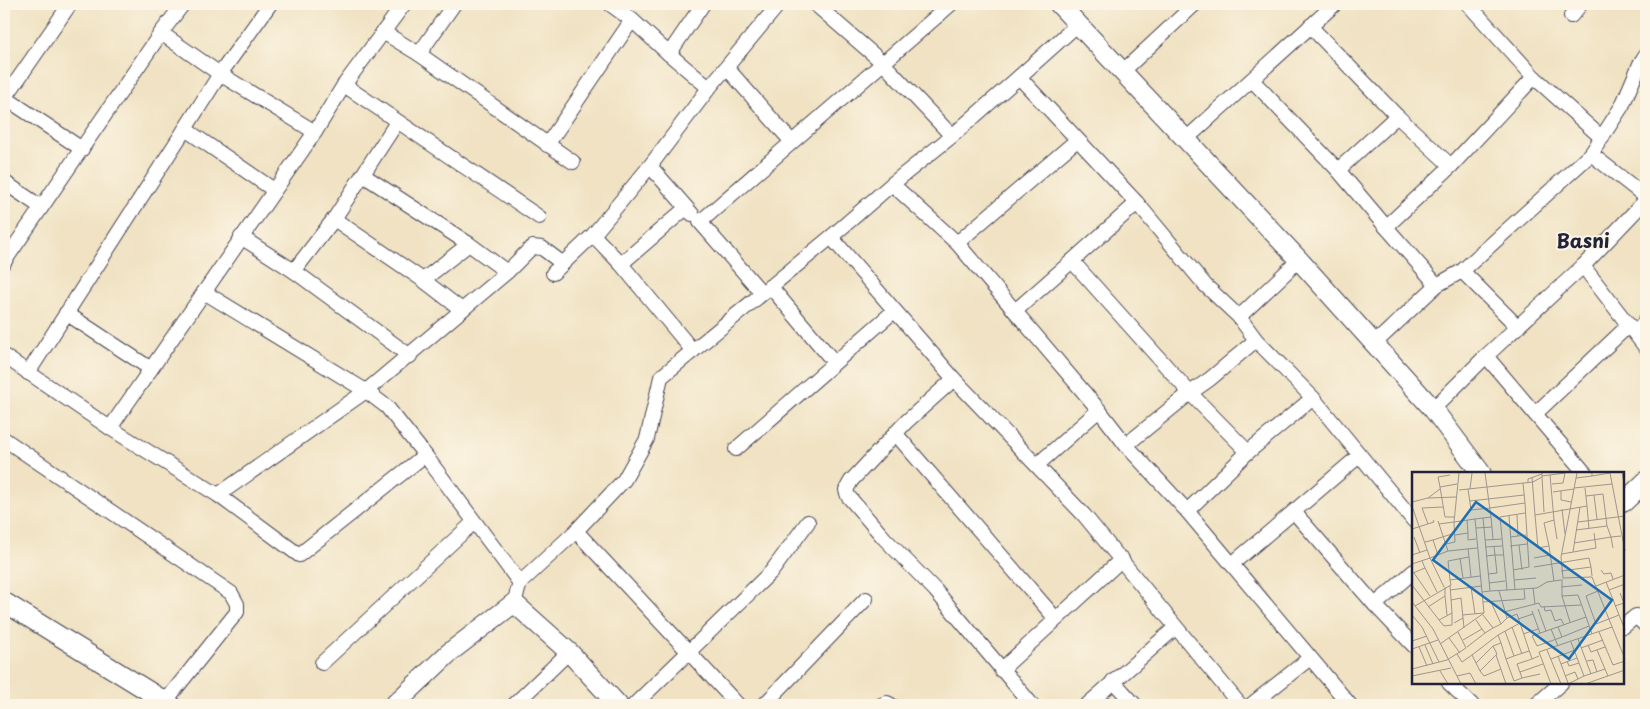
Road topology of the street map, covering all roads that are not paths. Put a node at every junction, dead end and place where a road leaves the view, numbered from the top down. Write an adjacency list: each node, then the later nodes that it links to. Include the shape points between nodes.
1 (70, 4): 34 (street)
2 (183, 4): 21 (street)
3 (270, 4): 28 (street)
4 (404, 4): 20 (street)
5 (454, 4): 22 (street)
6 (610, 4): 17 (street)
7 (703, 4): 23 (street)
8 (779, 4): 26 (street)
9 (815, 4): 24 (street)
10 (950, 4): 24 (street)
11 (1059, 4): 18 (street)
12 (1194, 4): 27 (street)
13 (1335, 4): 19 (street)
14 (1468, 4): 30 (street)
15 (1581, 4): 16 (street)
16 (1571, 16)
17 (632, 20): 23 (street); 44 (street)
18 (1078, 24): 27 (street); 29 (street)
19 (1310, 26): 31 (street); 35 (street)
20 (382, 32): 22 (street); 32 (street)
21 (161, 33): 28 (street); 45 (street)
22 (419, 54): 44 (street)
23 (669, 54): 33 (street)
24 (882, 62): 39 (street); 43 (street)
25 (1644, 62): 40 (street)
26 (727, 68): 33 (street); 43 (street)
27 (1122, 72): 42 (street)
28 (220, 74): 37 (street); 38 (street)
29 (1019, 77): 39 (street); 41 (street)
30 (1534, 77): 40 (street); 49 (street)
31 (1252, 80): 42 (street); 50 (street)
32 (344, 85): 36 (street); 38 (street)
33 (709, 88): 48 (street)
34 (5, 97): 45 (street)
35 (1397, 116): 49 (street); 50 (street)
36 (397, 122): 51 (street); 59 (street)
37 (185, 128): 54 (street); 83 (street)
38 (315, 132): 54 (street)
39 (952, 136): 53 (street)
40 (1602, 138): 46 (street)
41 (1077, 140): 56 (street); 66 (street)
42 (1185, 140): 68 (street)
43 (791, 141): 61 (street)
44 (547, 145): 47 (street)
45 (82, 149): 57 (street)
46 (1591, 154): 55 (street); 73 (street)
47 (573, 162)
48 (650, 166): 58 (street); 63 (street)
49 (1451, 166): 62 (street)
50 (1338, 170): 62 (street)
51 (363, 175): 60 (street); 67 (street)
52 (4, 182): 57 (street)
53 (892, 184): 65 (street); 66 (street)
54 (274, 190): 64 (street)
55 (1646, 198): 72 (street)
56 (1137, 203): 69 (street); 84 (street, via 1205,285)
57 (42, 207): 70 (street)
58 (686, 208): 61 (street); 71 (street)
59 (539, 217)
60 (334, 219): 74 (street); 76 (street)
61 (700, 222): 78 (street)
62 (1386, 227): 77 (street)
63 (592, 234): 71 (street); 75 (street, via 557,268 542,248 533,247)
64 (241, 237): 74 (street); 79 (street)
65 (831, 237): 78 (street); 81 (street)
66 (957, 243): 82 (street)
67 (469, 244): 75 (street); 76 (street)
68 (1299, 260): 84 (street); 89 (street)
69 (1072, 261): 82 (street); 100 (street)
70 (4, 262)
71 (621, 264): 91 (street)
72 (1583, 266): 86 (street); 87 (street)
73 (1462, 270): 77 (street); 86 (street)
74 (294, 271): 93 (street)
75 (507, 272): 80 (street)
76 (422, 280): 80 (street)
77 (1437, 285): 89 (street)
78 (766, 290): 91 (street); 95 (street)
79 (204, 292): 96 (street); 99 (street)
80 (462, 310): 93 (street)
81 (894, 311): 95 (street); 98 (street)
82 (1015, 311): 102 (street)
83 (66, 314): 96 (street); 97 (street)
84 (1239, 318): 88 (street)
85 (1646, 320): 87 (street)
86 (1518, 326): 94 (street)
87 (1632, 329): 90 (street); 104 (street)
88 (1256, 340): 100 (street); 101 (street)
89 (1374, 344): 103 (street)
90 (1646, 348)
91 (693, 351): 124 (street, via 661,377 647,439 624,480)
92 (4, 356): 97 (street)
93 (410, 356): 99 (street)
94 (1486, 356): 103 (street); 104 (street)
95 (834, 362): 109 (street)
96 (151, 369): 105 (street)
97 (28, 373): 105 (street)
98 (954, 379): 106 (street); 113 (street)
99 (366, 391): 111 (street, via 387,407); 117 (street)
100 (1190, 393): 108 (street); 110 (street)
101 (1312, 398): 110 (street); 112 (street)
102 (1099, 410): 108 (street); 113 (street)
103 (1433, 410): 114 (street)
104 (1534, 414): 115 (street)
105 (110, 428): 117 (street)
106 (895, 433): 133 (street); 142 (street, via 851,481 846,490 848,496 935,590)
107 (4, 440): 146 (street, via 231,593 237,612)
108 (1126, 445): 119 (street)
109 (736, 449)
110 (1248, 452): 119 (street)
111 (426, 456): 117 (street, via 299,555); 122 (street)
112 (1359, 456): 120 (street); 121 (street)
113 (1037, 466): 125 (street)
114 (1480, 472)
115 (1584, 472)
116 (1646, 481): 118 (street)
117 (218, 495)
118 (1625, 501)
119 (1187, 511): 126 (street)
120 (1294, 512): 126 (street); 132 (street)
121 (1412, 519)
122 (474, 522): 128 (street); 141 (street)
123 (808, 522): 139 (street, via 772,571)
124 (576, 531): 128 (street); 139 (street)
125 (1122, 559): 133 (street); 136 (street)
126 (1232, 564): 140 (street)
127 (1412, 573): 132 (street)
128 (520, 583): 131 (street)
129 (866, 599): 152 (street)
130 (4, 602): 146 (street)
131 (514, 603): 138 (street); 147 (street, via 450,652)
132 (1375, 605): 137 (street)
133 (1056, 620): 142 (street)
134 (1625, 625): 135 (street, via 1636,616)
135 (1646, 626)
136 (1176, 628): 143 (street); 158 (street)
137 (1412, 644)
138 (569, 652): 148 (street); 149 (street)
139 (689, 653): 150 (street); 151 (street)
140 (1310, 658): 159 (street); 160 (street)
141 (322, 663)
142 (1001, 670): 155 (street)
143 (1114, 681): 156 (street); 157 (street)
144 (1450, 684): 161 (street)
145 (1560, 684): 162 (street)
146 (168, 704)
147 (394, 705)
148 (514, 705)
149 (618, 705)
150 (634, 705)
151 (738, 705)
152 (764, 705)
153 (881, 705): 154 (street)
154 (891, 705)
155 (1032, 705)
156 (1087, 705)
157 (1135, 705)
158 (1240, 705)
159 (1251, 705)
160 (1350, 705)
161 (1472, 705)
162 (1536, 705)

